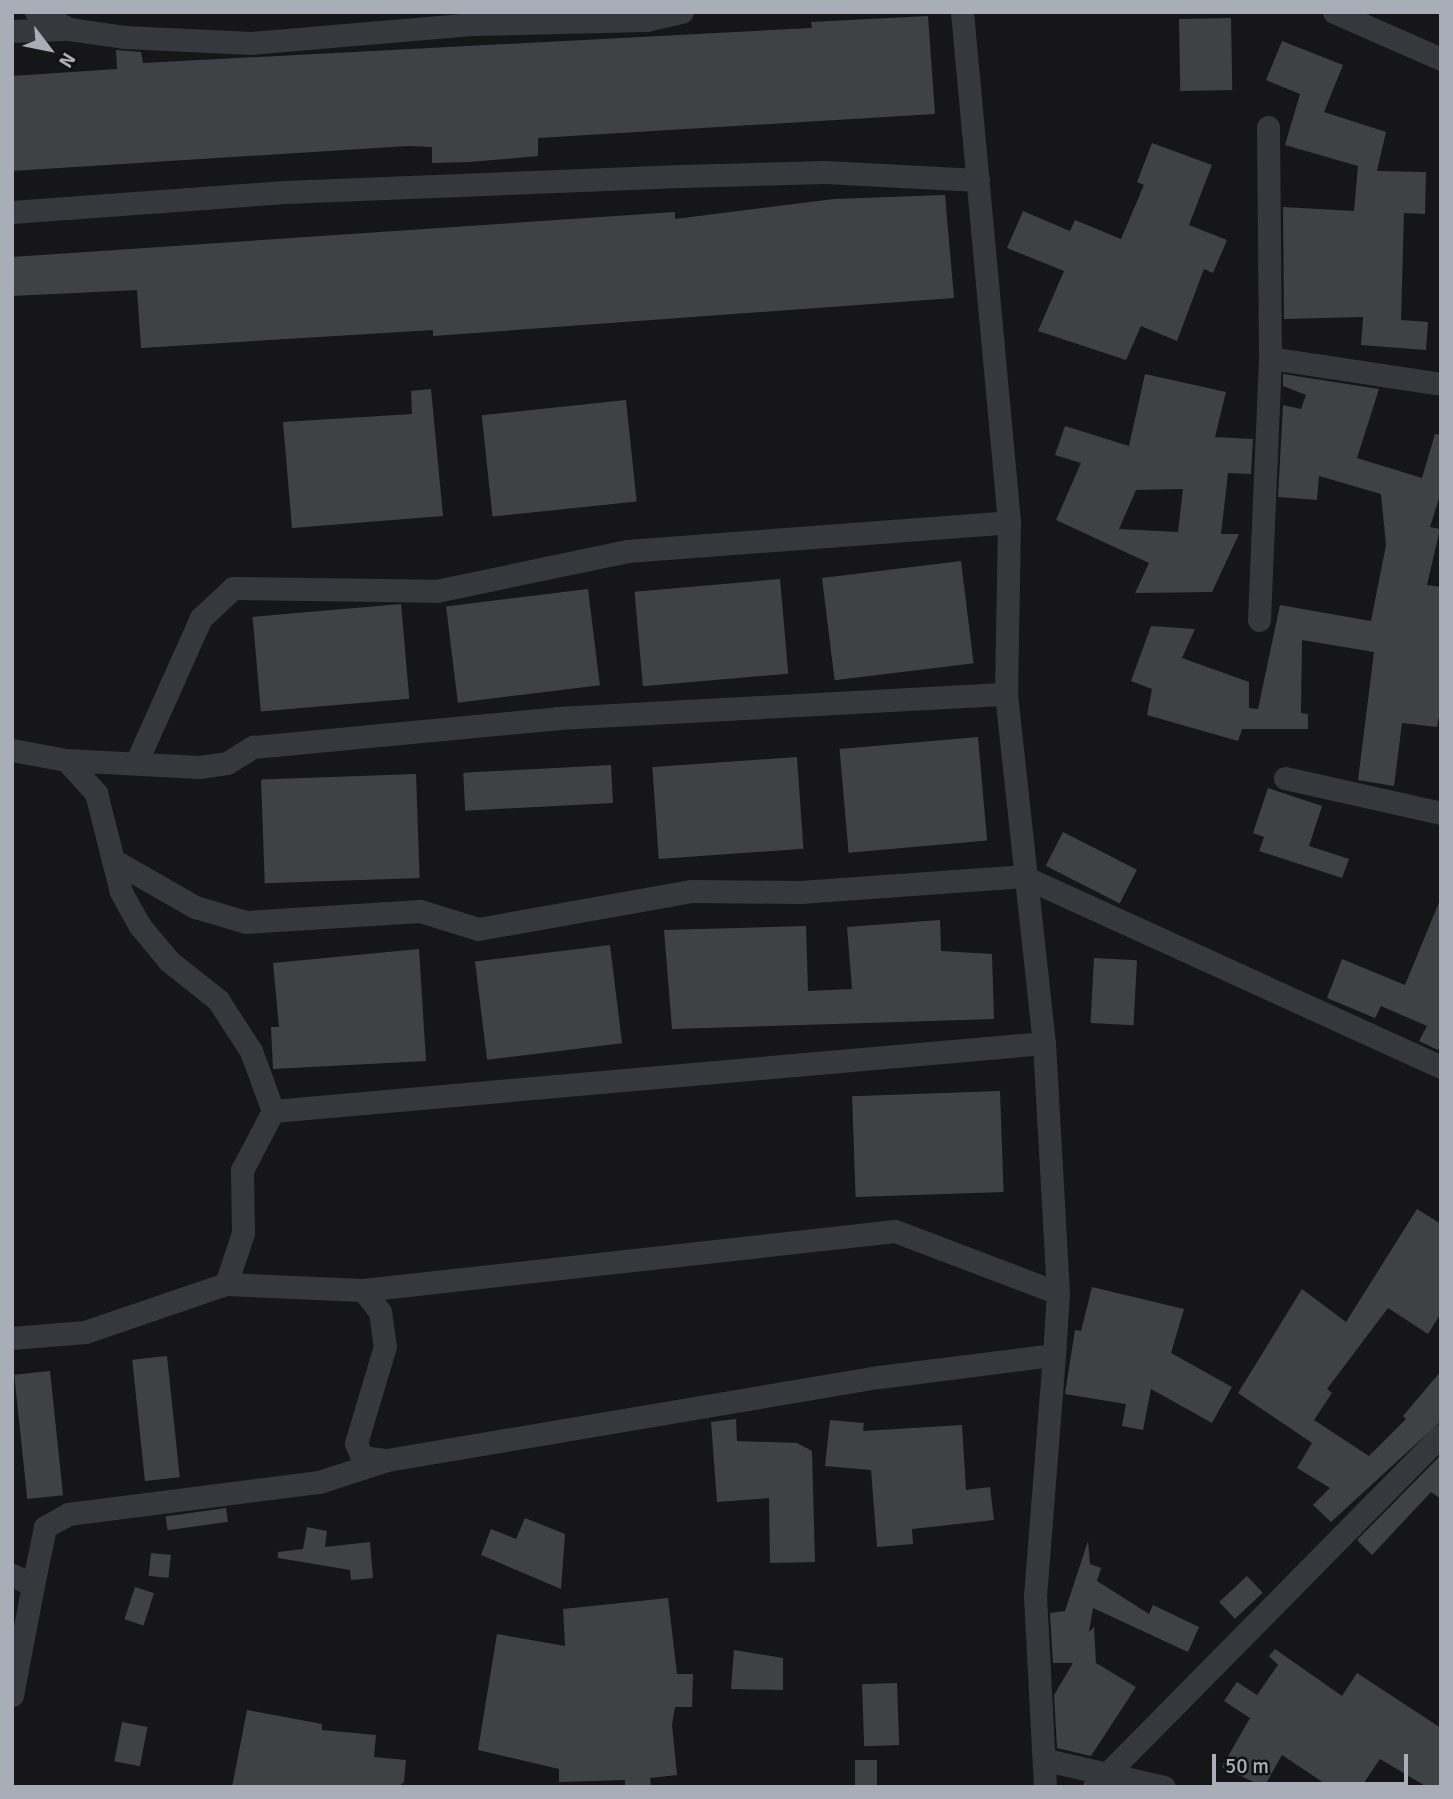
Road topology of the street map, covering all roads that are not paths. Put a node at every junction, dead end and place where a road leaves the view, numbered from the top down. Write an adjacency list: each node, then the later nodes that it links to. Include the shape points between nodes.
1 (36, 12): 6 (street)
2 (682, 12): 5 (street, via 646,20)
3 (962, 12): 10 (street)
4 (1335, 12): 8 (street)
5 (389, 22): 6 (street, via 251,43)
6 (69, 29): 7 (street)
7 (12, 31)
8 (1441, 59)
9 (1268, 127): 12 (street)
10 (978, 180): 11 (street, via 825,172 681,176 285,192); 14 (street)
11 (12, 212)
12 (1270, 358): 13 (street); 15 (street)
13 (1441, 384)
14 (1009, 523): 16 (street); 19 (street, via 627,551 436,591 233,589 201,618)
15 (1259, 620)
16 (1006, 694): 19 (street, via 558,718 253,747 227,763 199,768); 23 (street)
17 (12, 750): 18 (street)
18 (66, 760): 19 (street); 22 (street, via 96,793)
19 (136, 763)
20 (1285, 778): 21 (street)
21 (1441, 813)
22 (113, 860): 23 (street, via 195,907 246,922 420,911 478,929 691,891 800,892); 26 (street, via 121,892 151,943 237,1025)
23 (1022, 876): 24 (street); 25 (street)
24 (1044, 1043): 26 (street); 29 (street)
25 (1441, 1067)
26 (273, 1111): 27 (street, via 242,1170 243,1233)
27 (226, 1283): 28 (street); 30 (street, via 85,1332)
28 (363, 1290): 29 (street, via 895,1231); 33 (street, via 380,1311 385,1346 357,1452)
29 (1058, 1293): 31 (street)
30 (12, 1338)
31 (1054, 1355): 33 (street, via 879,1377); 36 (street, via 1035,1596)
32 (1441, 1435): 37 (street)
33 (387, 1460): 34 (street, via 319,1482 68,1514 45,1527)
34 (23, 1580): 35 (street)
35 (12, 1695)
36 (1046, 1760): 37 (street); 38 (street)
37 (1101, 1780): 39 (street)
38 (1045, 1787)
39 (1164, 1787)

